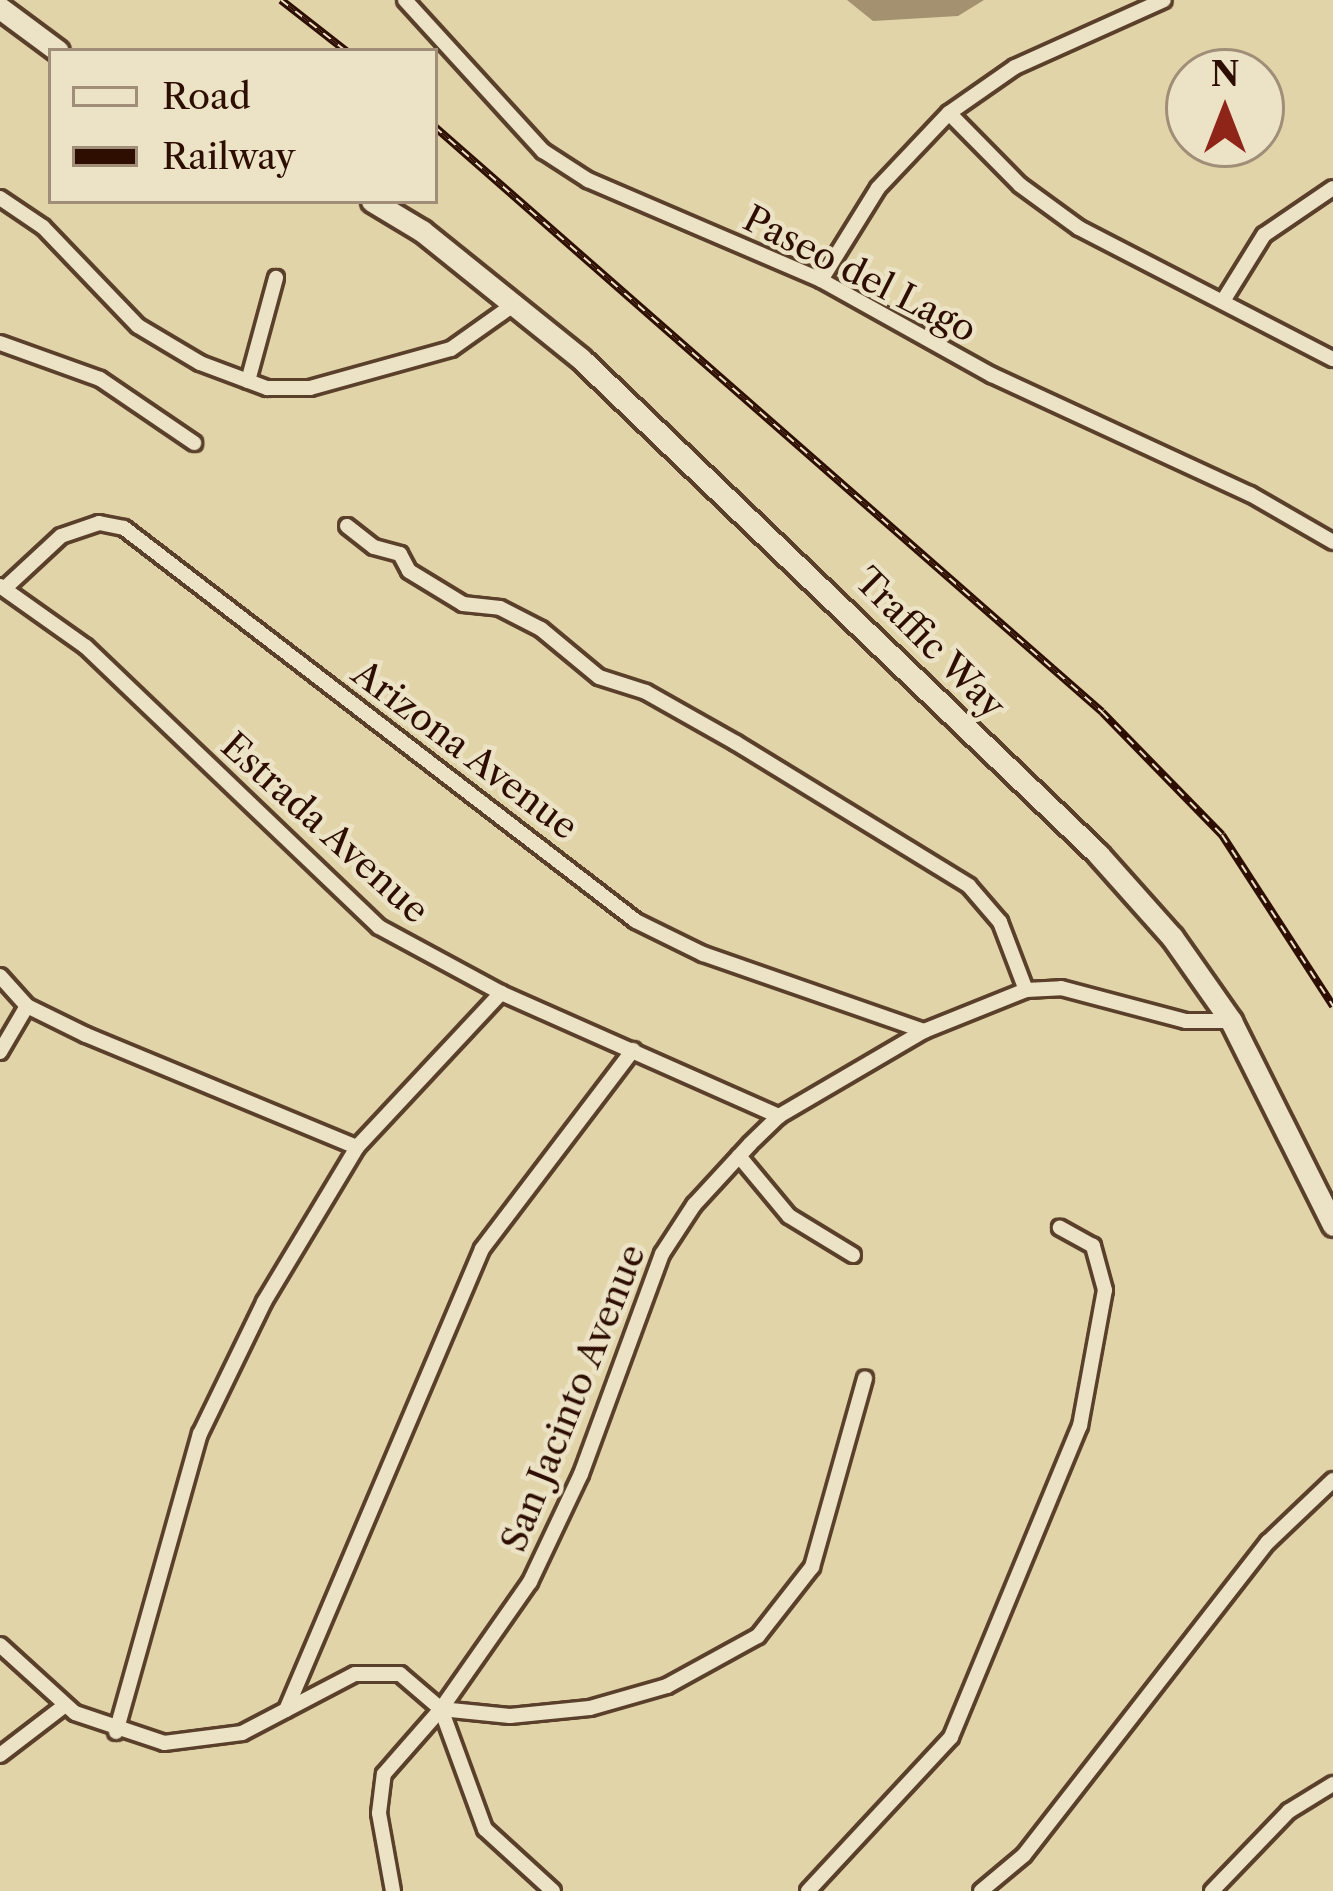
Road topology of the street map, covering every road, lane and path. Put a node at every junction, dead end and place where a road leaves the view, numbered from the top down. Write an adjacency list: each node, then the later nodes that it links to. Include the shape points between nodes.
1 (405, 0): 10 (street, Paseo del Lago, via 543,151 618,195)
2 (1164, 0): 5 (street, via 1015,68)
3 (0, 8): 4 (street)
4 (54, 48)
5 (949, 112): 10 (street, via 878,188); 11 (street, via 1048,208)
6 (1333, 188): 11 (street, via 1264,235)
7 (0, 198): 15 (street, via 43,227 118,312 172,349)
8 (376, 204): 12 (street, Traffic Way)
9 (276, 278): 15 (street)
10 (821, 280): 18 (street, Paseo del Lago, via 992,375 1250,494)
11 (1223, 301): 14 (street)
12 (516, 303): 15 (street, via 499,322 430,356 372,365 310,388); 24 (street, Traffic Way, via 792,553 1098,854 1172,937)
13 (0, 343): 16 (street, via 100,379)
14 (1333, 359)
15 (248, 381)
16 (194, 443)
17 (347, 526): 21 (street, via 400,554 409,571 463,604 500,608 541,628 599,676 718,733 969,886 1000,922)
18 (1333, 542)
19 (3, 587): 22 (street, Estrada Avenue, via 86,647 379,927); 25 (street, Arizona Avenue, via 61,536 99,523 124,528 636,921 703,954)
20 (0, 976): 23 (street)
21 (1026, 990): 24 (street, San Jacinto Avenue, via 1060,988 1186,1021); 25 (street, San Jacinto Avenue)
22 (501, 993): 26 (street, Estrada Avenue); 29 (street)
23 (27, 1006): 27 (street); 29 (street)
24 (1231, 1021): 31 (street, Traffic Way)
25 (924, 1031): 28 (street, San Jacinto Avenue)
26 (633, 1050): 28 (street, Estrada Avenue); 40 (street, via 482,1249)
27 (0, 1052)
28 (779, 1116): 30 (street, San Jacinto Avenue)
29 (358, 1147): 41 (street, via 263,1302 200,1434)
30 (739, 1156): 33 (street, via 789,1216); 39 (street, San Jacinto Avenue, via 662,1254 562,1519 494,1639)
31 (1333, 1225)
32 (1060, 1228): 46 (street, via 1093,1246 1106,1291 1080,1426 951,1737)
33 (853, 1255)
34 (865, 1378): 39 (street, via 812,1568 758,1636 667,1686 590,1708 510,1716)
35 (1329, 1484): 36 (street); 47 (street, via 1268,1542 1024,1855)
36 (1333, 1505)
37 (0, 1645): 38 (street)
38 (64, 1706): 41 (street); 42 (street)
39 (441, 1709): 40 (street, via 409,1679 376,1670 341,1678); 44 (street, San Jacinto Avenue, via 400,1749 380,1790); 45 (street, via 485,1829)
40 (286, 1710): 41 (street, via 205,1742)
41 (116, 1732)
42 (0, 1755)
43 (1333, 1784): 48 (street, via 1289,1811)
44 (393, 1891)
45 (553, 1891)
46 (808, 1891)
47 (980, 1891)
48 (1212, 1891)

